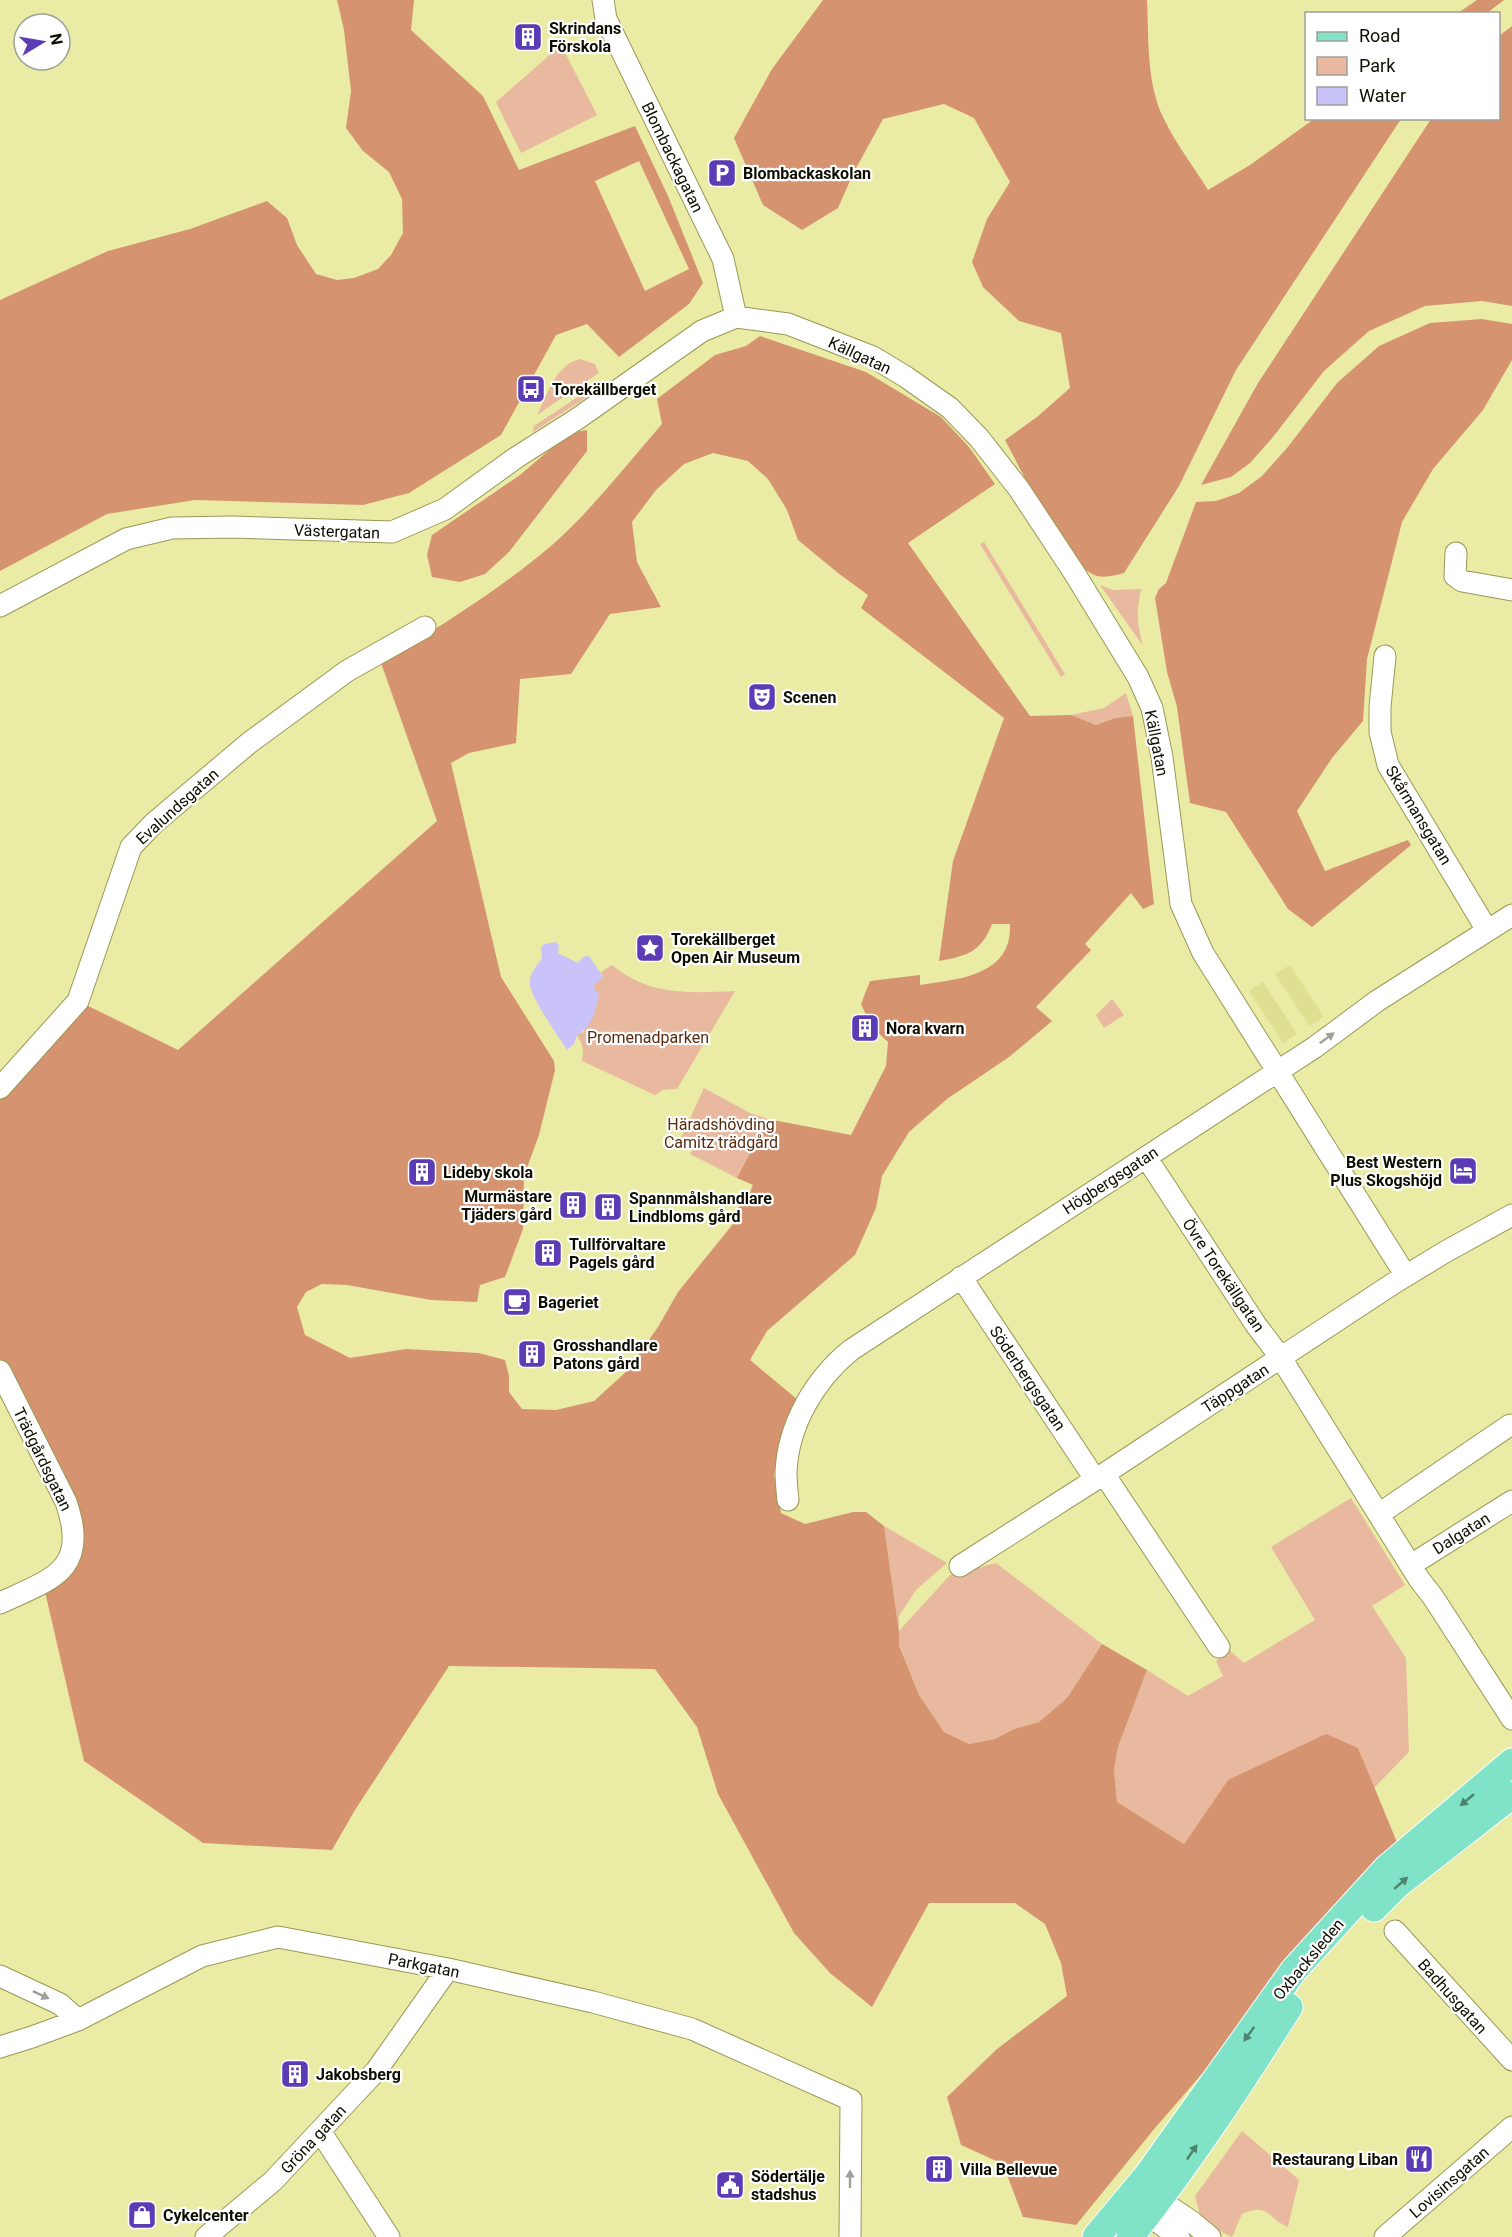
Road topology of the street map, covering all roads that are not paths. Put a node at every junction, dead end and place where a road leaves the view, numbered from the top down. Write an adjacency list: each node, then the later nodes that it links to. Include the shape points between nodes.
1 (603, 0): 2 (street, Blombackagatan, via 606,19 723,259)
2 (736, 317): 5 (street, Västergatan, via 702,331 445,508 393,532 172,528 126,538); 10 (street, Källgatan, via 788,324 873,357 906,377 950,408 1019,489 1138,677 1152,708 1181,904 1203,953)
3 (1456, 553): 4 (street, via 1455,576 1462,581)
4 (1512, 590)
5 (0, 606)
6 (425, 627): 11 (street, Evalundsgatan, via 347,671 258,736 131,847 78,1001)
7 (1385, 656): 9 (street, Skårmansgatan, via 1380,732 1388,765)
8 (1512, 915): 9 (street, Högbergsgatan)
9 (1487, 930): 10 (street, Högbergsgatan, one-way to 9)
10 (1278, 1070): 12 (street, Högbergsgatan); 14 (street, Källgatan)
11 (0, 1088)
12 (1146, 1157): 15 (street, Högbergsgatan); 16 (street, Övre Torekällgatan)
13 (1512, 1215): 14 (street, Täppgatan)
14 (1406, 1276): 16 (street, Täppgatan)
15 (961, 1277): 19 (street, Söderbergsgatan); 20 (street, Högbergsgatan, via 851,1350 827,1371 805,1406 794,1434 786,1471)
16 (1281, 1358): 19 (street, Täppgatan); 22 (street, Övre Torekällgatan)
17 (0, 1371): 25 (street, Trädgårdsgatan, via 66,1502 71,1517 72,1551 56,1576)
18 (1510, 1425): 22 (street)
19 (1100, 1477): 24 (street, Täppgatan); 26 (street, Söderbergsgatan)
20 (788, 1500)
21 (1512, 1501): 23 (street, Dalgatan)
22 (1379, 1514): 23 (street, Övre Torekällgatan)
23 (1412, 1565): 27 (street, Övre Torekällgatan)
24 (960, 1566)
25 (0, 1603)
26 (1219, 1647)
27 (1512, 1719)
28 (1512, 1762): 38 (main road, Oxbacksleden, one-way to 38, via 1387,1868 1294,1970)
29 (1512, 1795): 38 (main road, Oxbacksleden, one-way to 29, via 1248,2071 1304,1983 1399,1883)
30 (1395, 1931): 35 (street, Badhusgatan)
31 (448, 1969): 33 (street, Parkgatan, via 278,1937 202,1956); 37 (street, Gröna gatan, via 376,2071); 41 (street, Parkgatan, one-way to 31, via 851,2100 692,2029)
32 (0, 1976): 33 (street, one-way to 33, via 60,2004)
33 (78, 2020): 34 (street, Parkgatan)
34 (0, 2047)
35 (1512, 2060)
36 (1512, 2127): 46 (street, Lovisinsgatan)
37 (320, 2131): 39 (street, Gröna gatan, via 273,2181); 40 (street)
38 (1143, 2200): 42 (main road); 43 (main road); 44 (street); 45 (street)
39 (206, 2237)
40 (390, 2237)
41 (850, 2237)
42 (1096, 2237)
43 (1130, 2237)
44 (1179, 2237)
45 (1210, 2237)
46 (1385, 2237)

